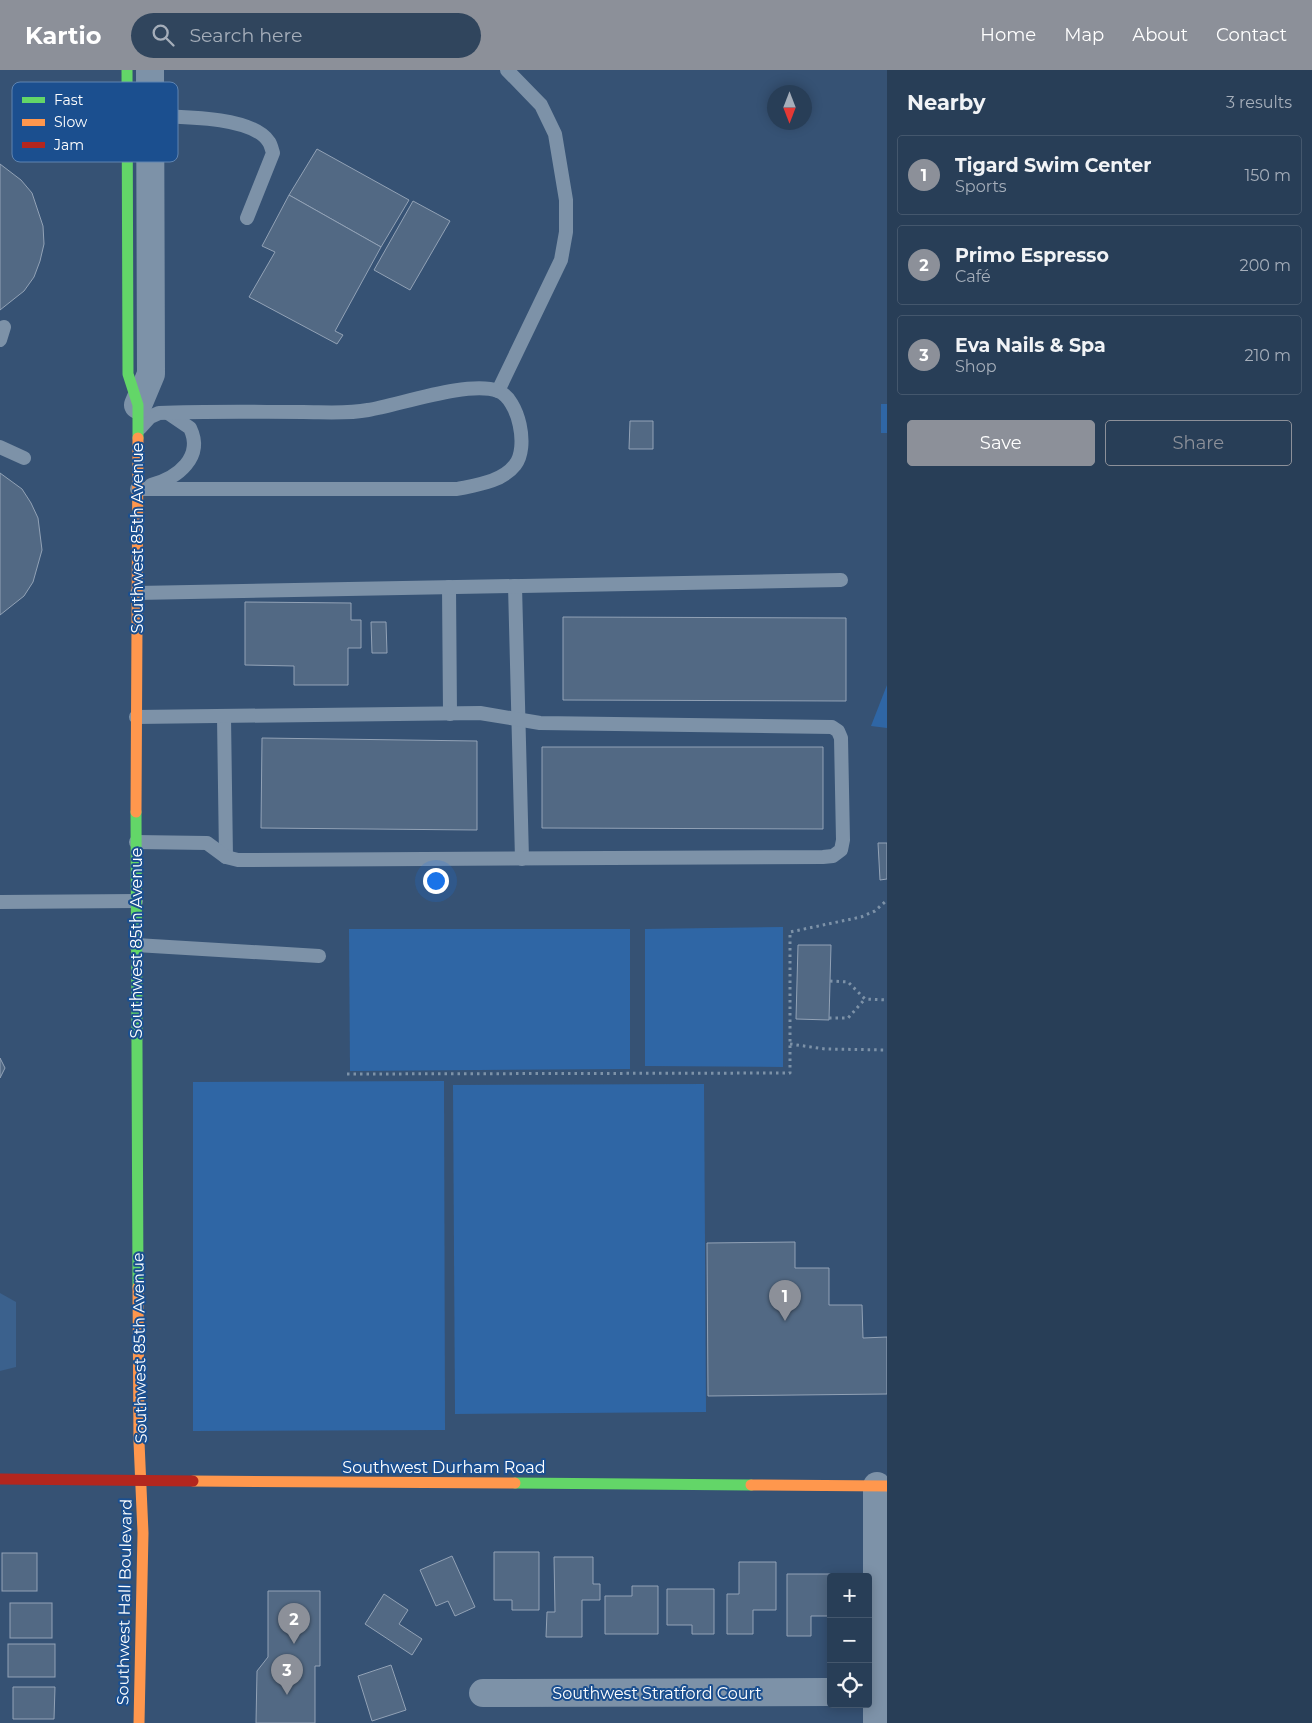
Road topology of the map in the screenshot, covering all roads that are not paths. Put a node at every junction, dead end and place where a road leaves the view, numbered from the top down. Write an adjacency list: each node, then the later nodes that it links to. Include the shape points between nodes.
1 (507, 70): 5 (lane, via 541,105 555,134 566,200 566,232 561,260)
2 (178, 118): 4 (lane, via 238,123 264,136 269,142 273,153)
3 (140, 162): 6 (street, Southwest 85th Avenue, via 151,374)
4 (247, 218)
5 (498, 391): 7 (lane, via 469,388 366,411); 11 (lane, via 510,401 520,422 522,445 516,464 503,476 482,484 425,490)
6 (138, 405): 8 (street, Southwest 85th Avenue)
7 (168, 413): 8 (lane, via 150,417); 11 (lane, via 190,428 195,445 192,458 165,482)
8 (137, 435): 11 (street, Southwest 85th Avenue)
9 (0, 447): 10 (lane)
10 (24, 458)
11 (137, 489): 15 (street, Southwest 85th Avenue)
12 (841, 580): 13 (lane)
13 (515, 586): 14 (lane); 19 (lane)
14 (449, 587): 15 (lane); 16 (lane)
15 (137, 593): 18 (street, Southwest 85th Avenue)
16 (450, 714): 17 (lane); 19 (lane, via 480,713)
17 (224, 716): 18 (lane); 21 (lane)
18 (136, 717): 20 (street, Southwest 85th Avenue)
19 (519, 720): 22 (lane); 22 (lane, via 540,723 832,727 838,731 842,747 844,840 841,850 833,856)
20 (136, 842): 21 (lane, via 208,843); 23 (street, Southwest 85th Avenue)
21 (226, 857): 22 (lane, via 238,860)
22 (522, 859)
23 (136, 901): 24 (lane); 25 (street, Southwest 85th Avenue)
24 (0, 902)
25 (136, 945): 26 (lane); 28 (street, Southwest 85th Avenue, via 139,1442)
26 (319, 956)
27 (0, 1479): 28 (street, Southwest Durham Road)
28 (142, 1480): 29 (street, Southwest Durham Road); 33 (street, Southwest Hall Boulevard)
29 (882, 1486): 31 (street)
30 (827, 1692): 32 (street, Southwest Stratford Court)
31 (873, 1692): 34 (street)
32 (483, 1693)
33 (139, 1723)
34 (877, 1723)

